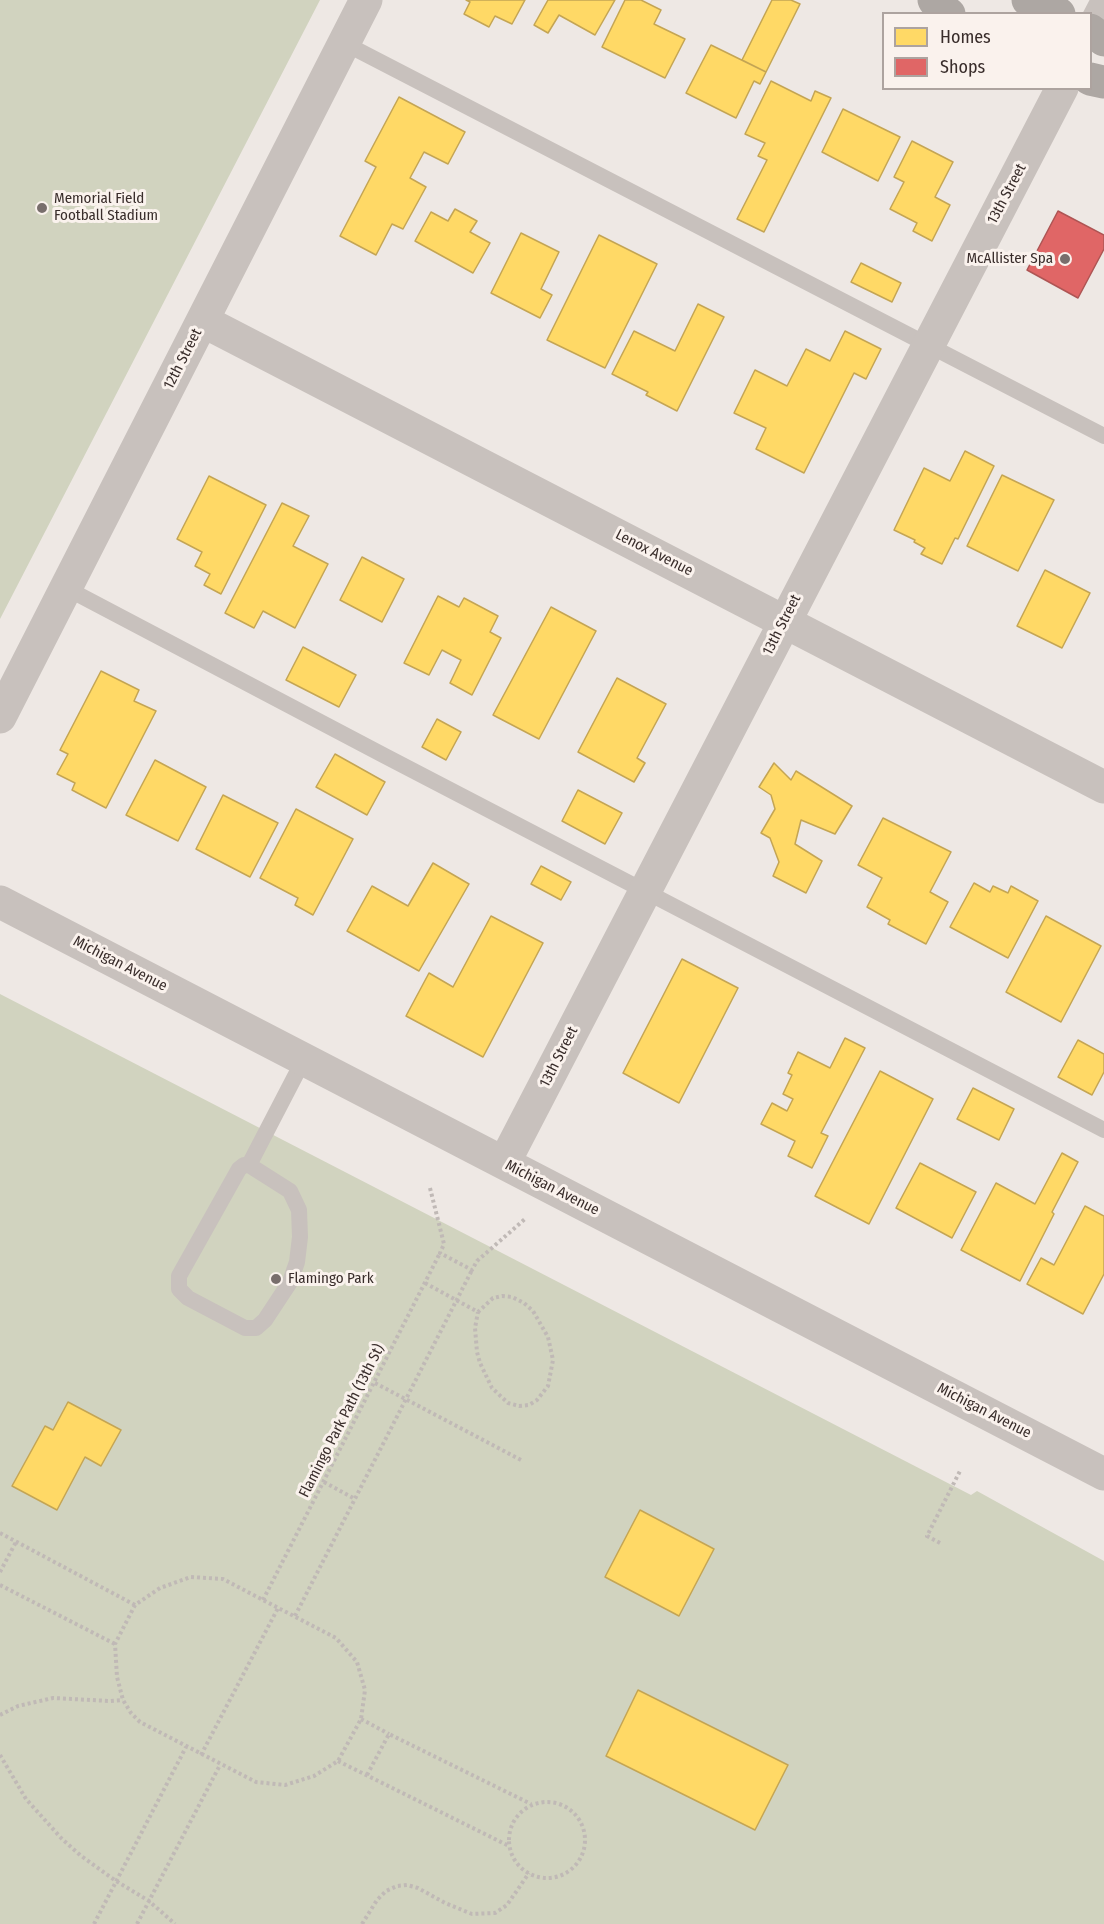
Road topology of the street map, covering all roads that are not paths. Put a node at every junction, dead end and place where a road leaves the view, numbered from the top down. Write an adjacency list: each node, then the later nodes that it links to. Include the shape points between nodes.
1 (366, 0): 6 (street, 12th Street)
2 (934, 0): 4 (highway)
3 (1028, 0): 5 (highway)
4 (946, 12)
5 (1055, 12)
6 (344, 43): 8 (street, 12th Street); 9 (lane)
7 (1061, 90): 9 (street, 13th Street)
8 (203, 321): 11 (street, 12th Street); 12 (street, Lenox Avenue)
9 (927, 345): 10 (lane); 12 (street, 13th Street)
10 (1104, 436)
11 (66, 588): 13 (street, 12th Street); 15 (lane)
12 (784, 622): 14 (street, Lenox Avenue); 15 (street, 13th Street)
13 (0, 717)
14 (1104, 787)
15 (644, 892): 18 (lane); 19 (street, 13th Street)
16 (0, 902): 17 (street, Michigan Avenue)
17 (304, 1059): 19 (street, Michigan Avenue); 20 (lane)
18 (1104, 1130)
19 (504, 1163): 21 (street, Michigan Avenue)
20 (249, 1165): 20 (lane, via 290,1191 299,1210 297,1262 290,1282 256,1328 245,1328 188,1298 179,1289 179,1276 239,1169)
21 (1104, 1474)

